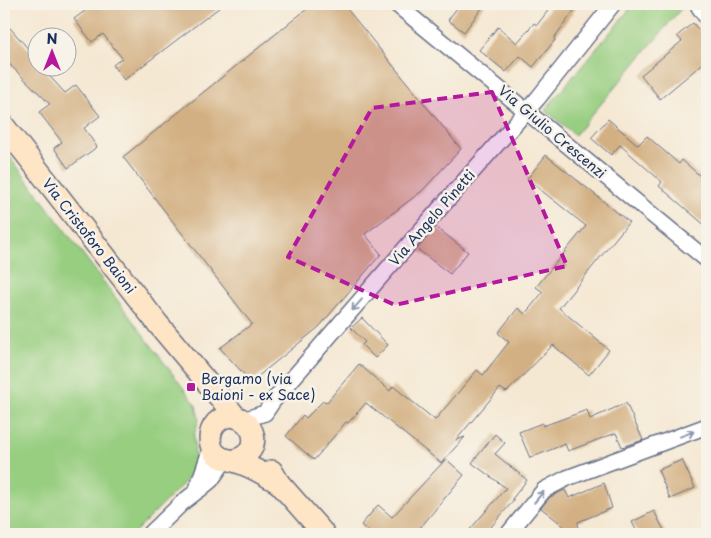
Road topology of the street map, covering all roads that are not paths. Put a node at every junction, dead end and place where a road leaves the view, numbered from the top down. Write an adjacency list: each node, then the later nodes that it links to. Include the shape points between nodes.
1 (396, 4): 3 (street, Via Giulio Crescenzi)
2 (613, 4): 3 (street, Via Angelo Pinetti)
3 (526, 110): 5 (street, Via Giulio Crescenzi); 7 (street, Via Angelo Pinetti, one-way to 7, via 265,413)
4 (4, 126): 6 (street, Via Cristoforo Baioni)
5 (707, 260)
6 (176, 345): 7 (street, Via Cristoforo Baioni); 9 (street, Via Cristoforo Baioni, via 210,401)
7 (239, 418): 9 (street, via 227,417); 10 (street, Via Cristoforo Baioni, via 251,427)
8 (707, 426): 15 (street, one-way to 8, via 544,490)
9 (213, 427): 11 (street, Via Cristoforo Baioni, via 209,437)
10 (252, 447): 11 (street, via 245,456); 12 (street)
11 (223, 456): 12 (street); 13 (street, via 196,492)
12 (279, 483): 14 (street)
13 (150, 534)
14 (324, 534)
15 (508, 534)

